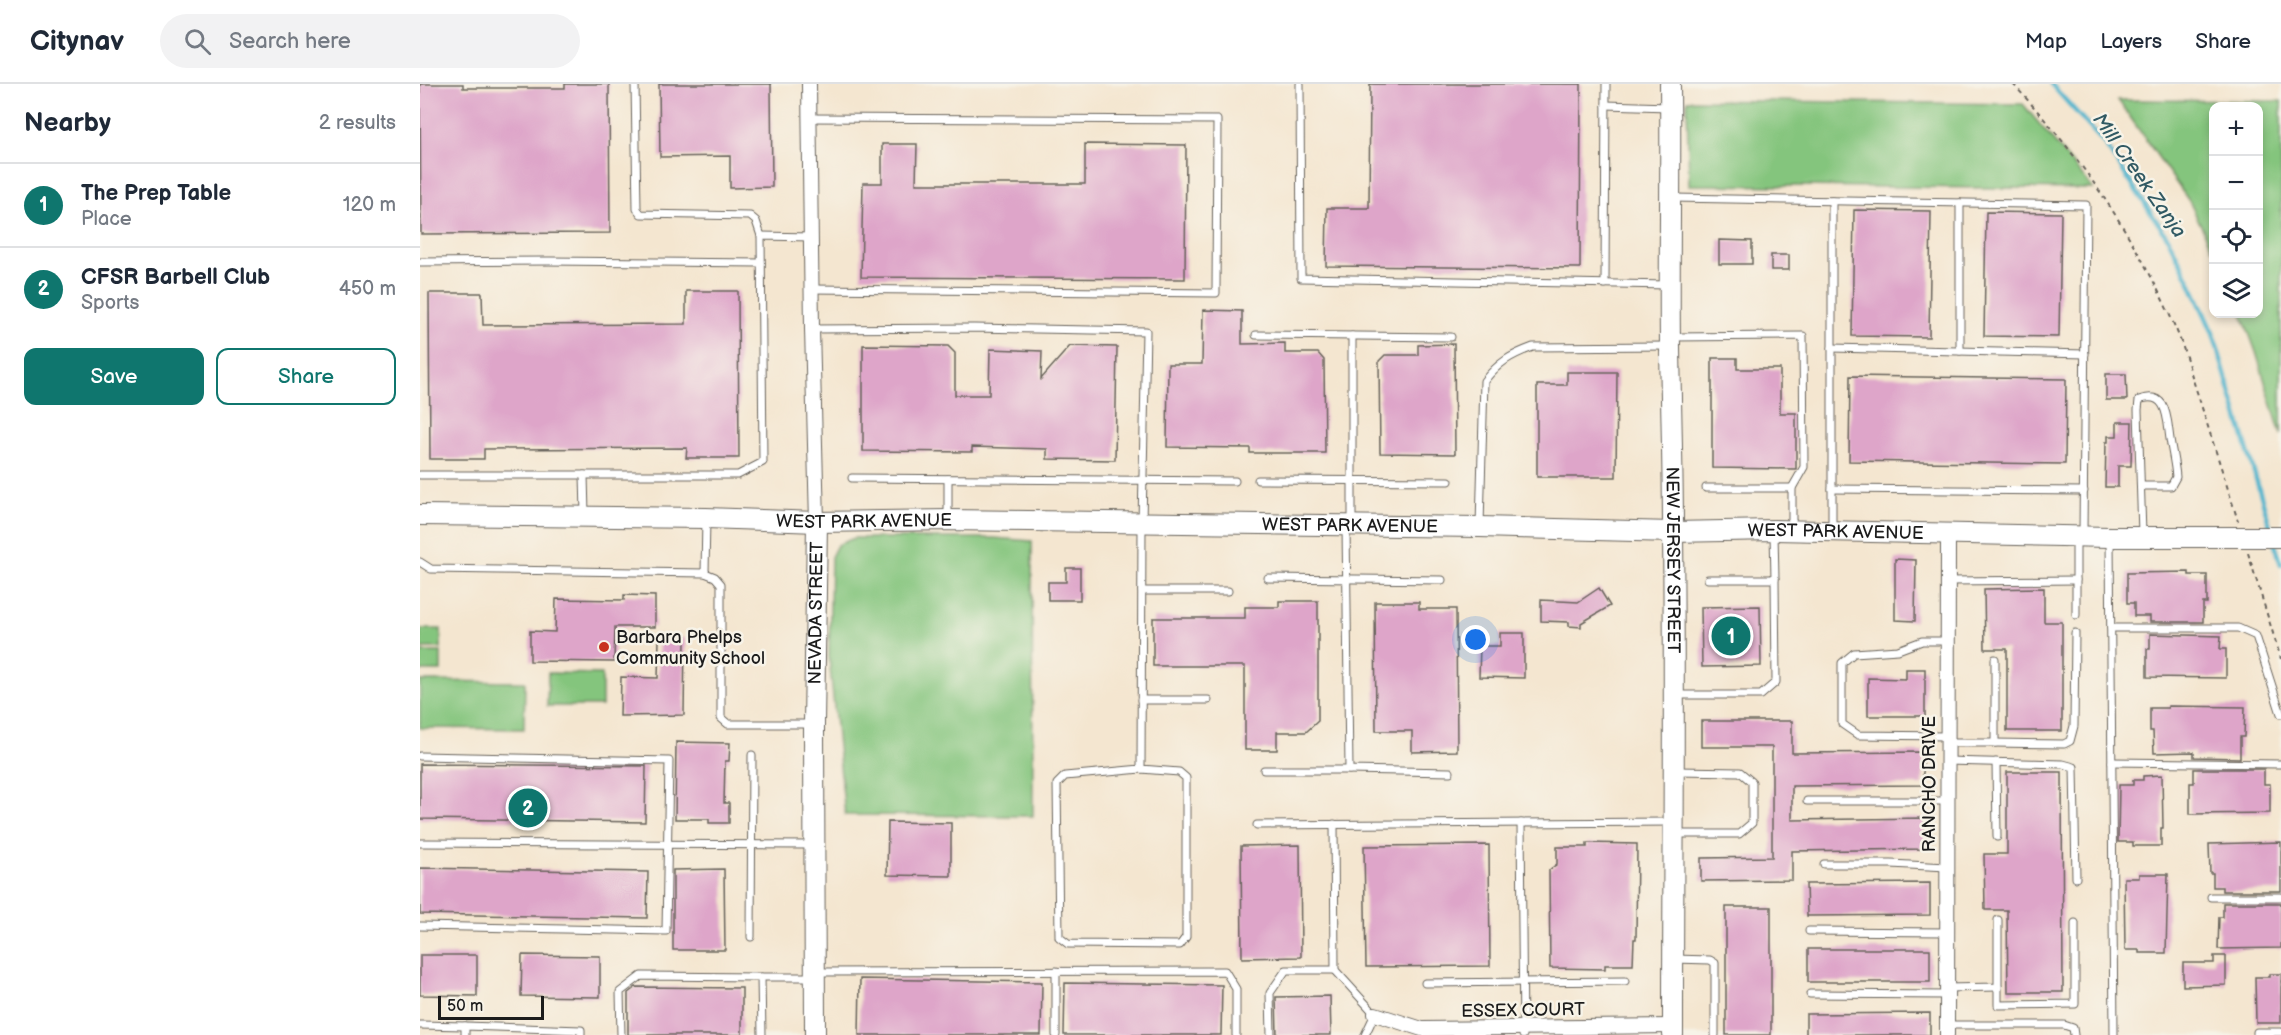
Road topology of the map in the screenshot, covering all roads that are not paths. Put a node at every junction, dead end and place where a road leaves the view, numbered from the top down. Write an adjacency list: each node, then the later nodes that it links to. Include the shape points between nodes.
1 (635, 84): 12 (lane, via 637,209 641,214 750,216)
2 (809, 84): 8 (street, NEVADA STREET)
3 (1300, 84): 16 (lane, via 1301,278)
4 (1606, 84): 6 (lane)
5 (1670, 84): 7 (street, NEW JERSEY STREET)
6 (1606, 105): 7 (lane); 16 (lane)
7 (1671, 107): 9 (street, NEW JERSEY STREET)
8 (809, 118): 13 (street, NEVADA STREET); 18 (lane, via 1217,120 1216,293)
9 (1672, 198): 10 (lane); 17 (street, NEW JERSEY STREET)
10 (1832, 201): 11 (lane); 24 (lane)
11 (1960, 203): 25 (lane); 26 (lane, via 2086,205)
12 (761, 236): 13 (lane); 15 (lane)
13 (811, 237): 18 (street, NEVADA STREET)
14 (420, 262): 15 (lane)
15 (761, 263): 28 (lane, via 763,462 738,475)
16 (1605, 284): 17 (lane)
17 (1670, 286): 23 (street, NEW JERSEY STREET)
18 (811, 289): 19 (street, NEVADA STREET)
19 (812, 329): 31 (lane, via 1146,331); 45 (street, NEVADA STREET)
20 (1256, 335): 21 (lane)
21 (1352, 336): 22 (lane); 33 (lane)
22 (1451, 337)
23 (1670, 341): 38 (lane, via 1803,336 1804,467); 48 (lane, via 1533,347 1497,365 1484,381); 51 (street, NEW JERSEY STREET)
24 (1832, 348): 25 (lane); 39 (lane)
25 (1960, 351): 26 (lane)
26 (2085, 354): 40 (lane)
27 (420, 475): 28 (lane)
28 (584, 475): 42 (lane)
29 (852, 478): 30 (lane)
30 (948, 479): 31 (lane); 44 (lane)
31 (1143, 480): 34 (lane); 46 (lane)
32 (1258, 480): 33 (lane)
33 (1352, 480): 35 (lane); 47 (lane)
34 (1235, 481)
35 (1449, 481)
36 (2142, 486): 36 (lane, via 2138,410 2139,400 2148,397 2159,400 2166,411 2176,477 2171,486); 54 (lane)
37 (1706, 488): 38 (lane)
38 (1792, 489): 49 (lane)
39 (1832, 489): 40 (lane); 50 (lane)
40 (2084, 491): 53 (lane)
41 (420, 515): 42 (street, WEST PARK AVENUE)
42 (585, 517): 43 (street, WEST PARK AVENUE)
43 (706, 518): 45 (street, WEST PARK AVENUE); 58 (lane)
44 (948, 520): 45 (street, WEST PARK AVENUE); 46 (street, WEST PARK AVENUE)
45 (818, 522): 77 (street, NEVADA STREET)
46 (1142, 523): 47 (street, WEST PARK AVENUE); 66 (lane)
47 (1349, 525): 48 (street, WEST PARK AVENUE); 62 (lane)
48 (1480, 526): 51 (street, WEST PARK AVENUE)
49 (1783, 530): 50 (street, WEST PARK AVENUE); 51 (street, WEST PARK AVENUE); 61 (lane)
50 (1832, 531): 52 (street, WEST PARK AVENUE)
51 (1674, 532): 73 (street, NEW JERSEY STREET)
52 (1948, 532): 53 (street, WEST PARK AVENUE); 65 (street, RANCHO DRIVE)
53 (2079, 536): 55 (street, WEST PARK AVENUE); 64 (lane)
54 (2142, 536): 55 (street, WEST PARK AVENUE); 56 (street, WEST PARK AVENUE)
55 (2110, 537): 69 (lane)
56 (2273, 537)
57 (420, 562): 58 (lane, via 431,569)
58 (705, 573): 77 (lane, via 721,584 721,718 728,724)
59 (1268, 578): 62 (lane)
60 (1708, 579): 61 (lane)
61 (1775, 579): 73 (lane, via 1776,682 1761,695)
62 (1346, 580): 63 (lane); 88 (lane)
63 (1442, 580)
64 (2076, 580): 65 (lane); 68 (lane)
65 (1948, 581): 71 (street, RANCHO DRIVE)
66 (1142, 591): 67 (lane); 74 (lane)
67 (1228, 591)
68 (2076, 615)
69 (2110, 628): 76 (lane, via 2238,628 2256,636); 84 (lane)
70 (2075, 633): 79 (lane, via 2074,726 2070,741)
71 (1948, 641): 78 (street, RANCHO DRIVE); 78 (lane, via 1922,641 1898,650 1854,653 1842,663 1842,724 1858,735)
72 (1995, 659): 79 (lane)
73 (1674, 695): 89 (street, NEW JERSEY STREET)
74 (1141, 700): 75 (lane); 86 (lane)
75 (1208, 700)
76 (2281, 714)
77 (814, 724): 101 (street, NEVADA STREET)
78 (1947, 740): 79 (lane); 82 (street, RANCHO DRIVE)
79 (1995, 744)
80 (753, 755): 100 (lane)
81 (420, 756): 99 (lane, via 669,761)
82 (1947, 761): 83 (lane); 92 (street, RANCHO DRIVE)
83 (1996, 762): 97 (lane); 104 (lane, via 2074,767)
84 (2112, 762): 85 (lane); 142 (lane)
85 (2281, 764)
86 (1141, 769): 86 (lane, via 1179,772 1186,778 1186,937 1180,945 1068,944 1059,938 1057,784 1065,776)
87 (1264, 770): 88 (lane)
88 (1349, 770): 90 (lane)
89 (1674, 771): 96 (street, NEW JERSEY STREET); 96 (lane, via 1740,772 1752,782 1752,824 1739,834)
90 (1450, 772)
91 (1807, 801): 92 (lane)
92 (1947, 801): 103 (street, RANCHO DRIVE)
93 (1521, 823): 94 (lane); 96 (lane); 118 (lane)
94 (1334, 824): 95 (lane); 114 (lane)
95 (1257, 825)
96 (1672, 828): 113 (street, NEW JERSEY STREET)
97 (1997, 837)
98 (420, 843): 99 (lane)
99 (668, 844): 100 (lane); 109 (lane, via 666,931)
100 (752, 845): 101 (lane); 112 (lane)
101 (814, 845): 116 (street, NEVADA STREET)
102 (1824, 864): 103 (lane)
103 (1947, 867): 111 (street, RANCHO DRIVE)
104 (2076, 878)
105 (2211, 897): 106 (lane)
106 (2281, 897)
107 (1998, 920): 121 (lane)
108 (2074, 923): 121 (lane, via 2075,1004 1998,1005)
109 (420, 926)
110 (1809, 931): 111 (lane)
111 (1947, 932): 122 (street, RANCHO DRIVE)
112 (751, 938)
113 (1671, 959): 127 (street, NEW JERSEY STREET); 140 (lane, via 1715,963)
114 (1335, 970): 124 (lane); 138 (lane, via 1286,970 1270,993)
115 (1056, 971): 116 (lane); 136 (lane); 137 (lane, via 1225,971 1236,989)
116 (815, 974): 117 (lane); 135 (street, NEVADA STREET)
117 (761, 977): 133 (lane, via 641,976 620,992); 134 (lane)
118 (1523, 981): 119 (lane); 120 (lane); 129 (lane)
119 (1625, 981)
120 (1425, 983)
121 (1998, 987): 122 (lane)
122 (1946, 991): 123 (lane); 128 (street, RANCHO DRIVE)
123 (1810, 994)
124 (1375, 1014): 129 (street, ESSEX COURT, via 1422,1029); 139 (lane)
125 (420, 1025): 126 (lane)
126 (465, 1026): 131 (lane); 132 (lane, via 581,1030)
127 (1673, 1030): 129 (street, ESSEX COURT)
128 (1947, 1030): 141 (lane, via 2064,1025 2073,1028)
129 (1523, 1031)
130 (2281, 1032): 143 (lane)
131 (465, 1035)
132 (581, 1035)
133 (621, 1035)
134 (762, 1035)
135 (815, 1035)
136 (1056, 1035)
137 (1236, 1035)
138 (1271, 1035)
139 (1365, 1035)
140 (1715, 1035)
141 (2074, 1035)
142 (2114, 1035)
143 (2257, 1035)

